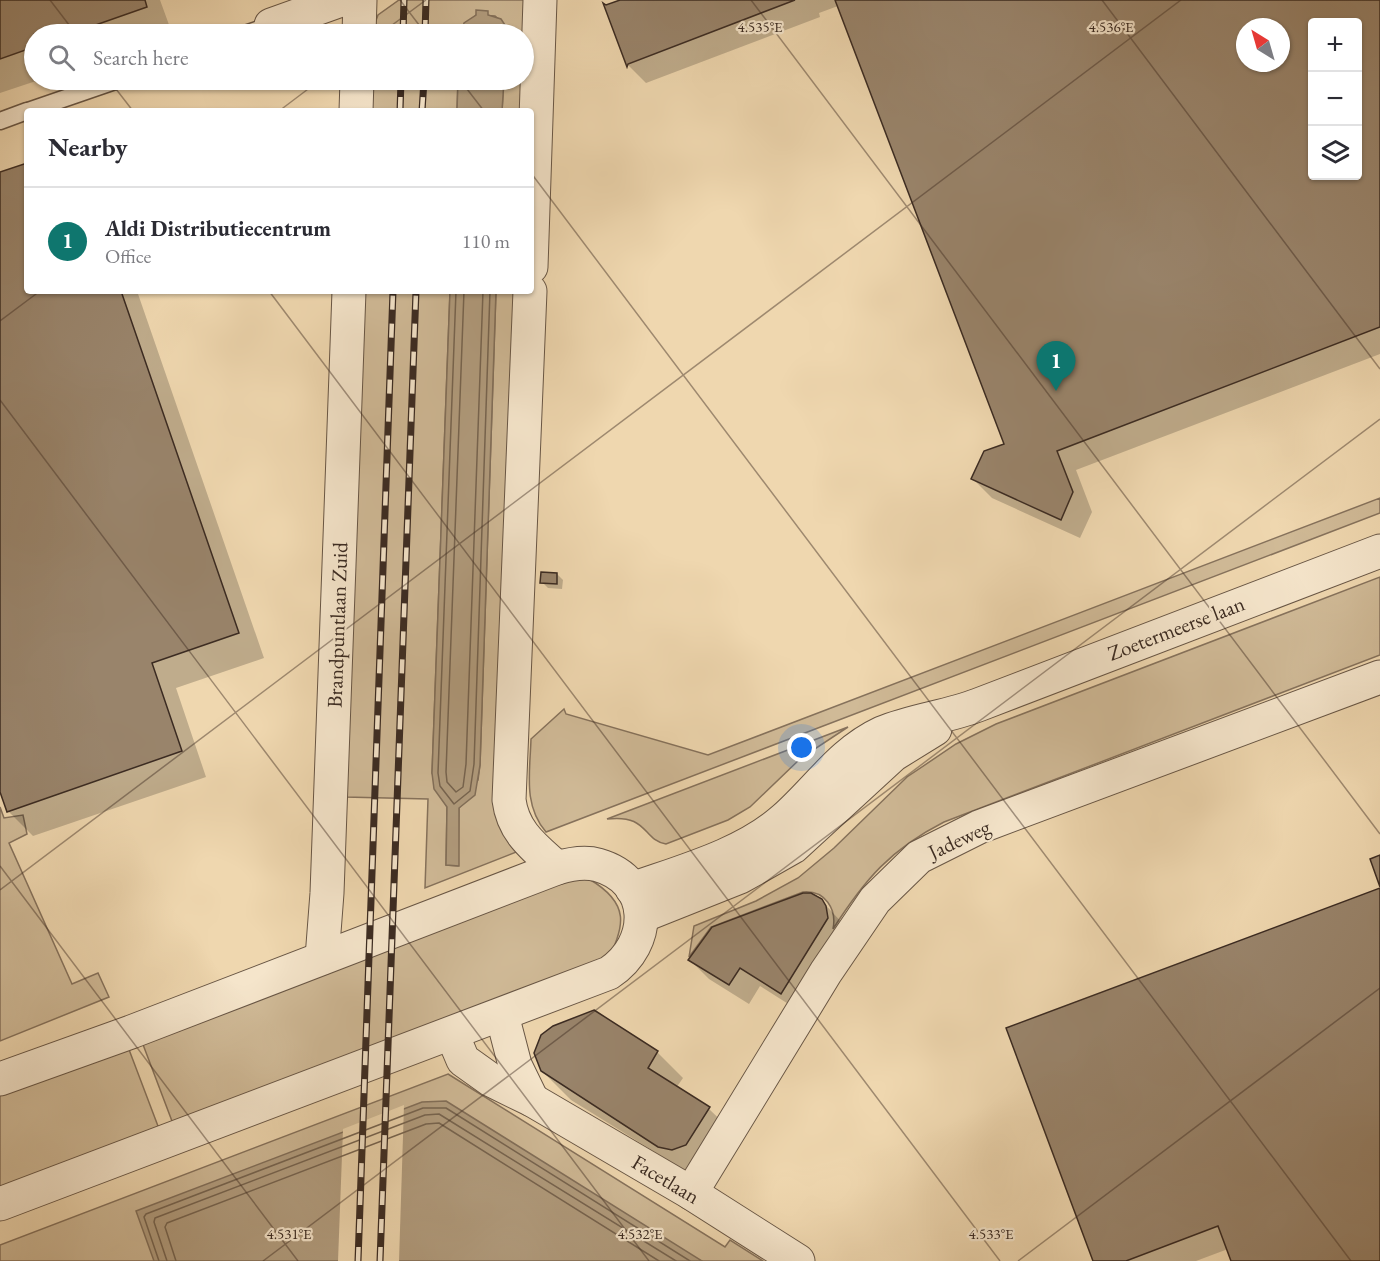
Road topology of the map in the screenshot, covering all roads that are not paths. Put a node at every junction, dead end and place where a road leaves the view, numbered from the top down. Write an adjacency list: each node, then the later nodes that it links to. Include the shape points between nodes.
1 (341, 0): 4 (street)
2 (360, 0): 5 (street)
3 (540, 0): 12 (street)
4 (275, 24)
5 (359, 24)
6 (89, 90): 8 (lane)
7 (357, 90): 9 (street)
8 (37, 108)
9 (356, 108)
10 (24, 112): 11 (lane)
11 (0, 121)
12 (534, 178)
13 (349, 294): 19 (street, Brandpuntlaan Zuid)
14 (530, 294): 17 (street, via 509,800 521,835)
15 (1380, 551): 18 (street, Zoetermeerse laan, via 973,707 893,755 793,848 740,877)
16 (1380, 677): 24 (street, Jadeweg, via 979,827 919,857 875,900 826,972)
17 (557, 868): 18 (street, via 582,863 599,865 622,877); 19 (street)
18 (637, 903): 20 (street, via 640,934 620,966)
19 (322, 958): 22 (street)
20 (502, 1015): 21 (street); 23 (street, via 515,1065)
21 (452, 1034): 23 (street, Facetlaan, via 464,1060 491,1080); 25 (street)
22 (0, 1079)
23 (532, 1100): 24 (street, Facetlaan)
24 (691, 1193): 26 (street, Facetlaan)
25 (0, 1204)
26 (798, 1261)

